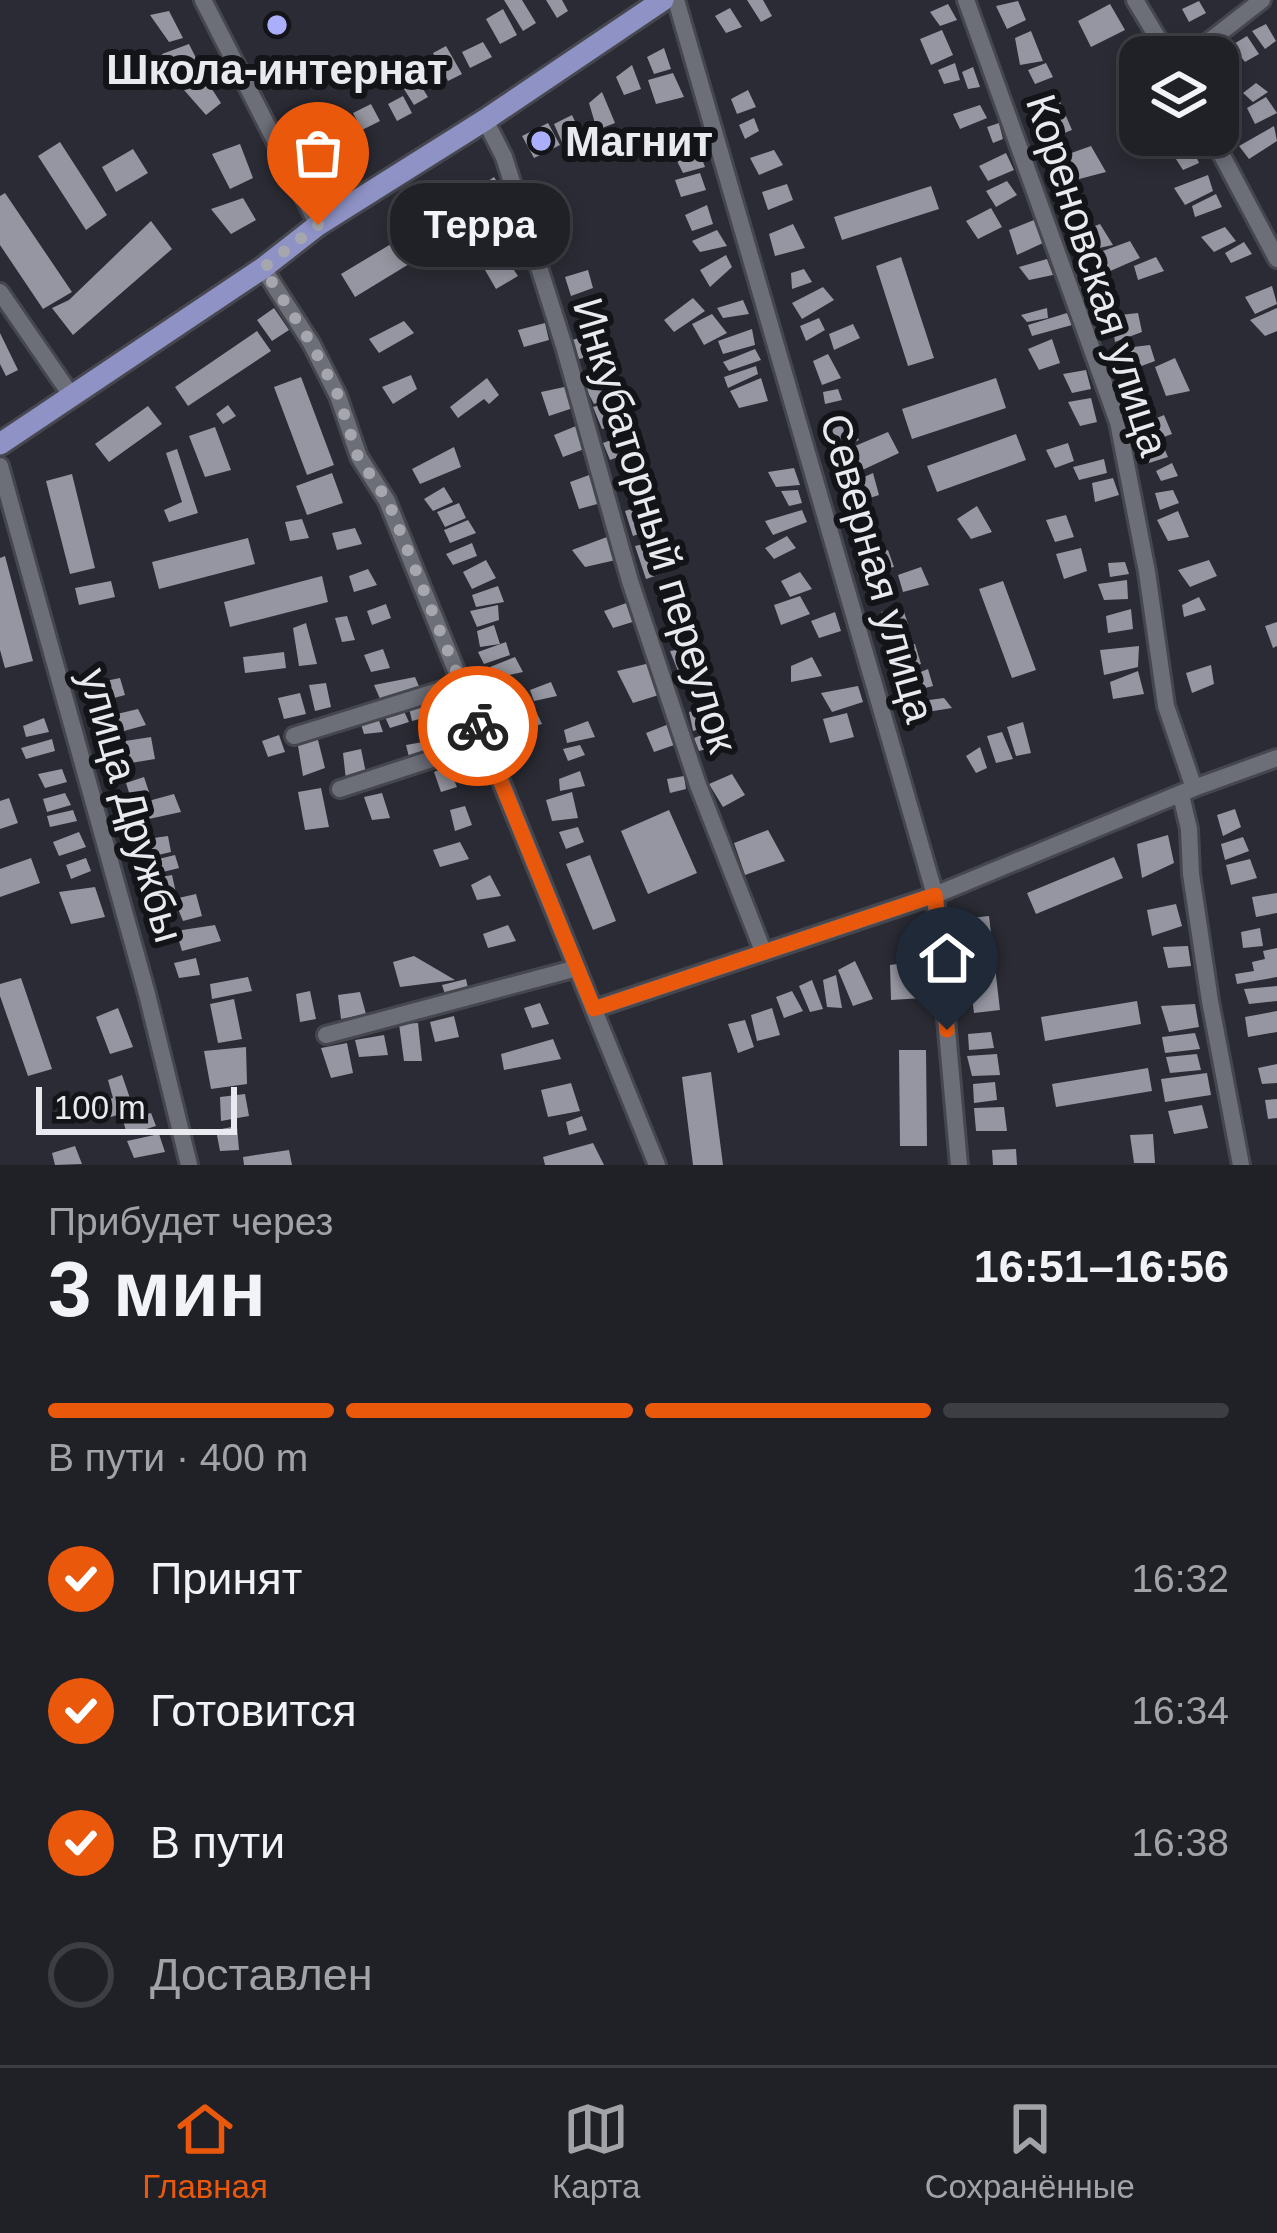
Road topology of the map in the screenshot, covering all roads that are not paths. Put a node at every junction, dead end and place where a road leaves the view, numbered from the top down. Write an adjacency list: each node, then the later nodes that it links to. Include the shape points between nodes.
1 (202, 0): 11 (street)
2 (663, 0): 9 (main road)
3 (676, 0): 24 (street, Северная улица)
4 (966, 0): 23 (street, Кореновская улица, via 1118,422)
5 (1135, 0): 7 (street)
6 (1262, 0): 8 (street)
7 (1156, 36)
8 (1216, 36)
9 (484, 120): 11 (main road); 25 (street, Инкубаторный переулок, via 504,157 698,785)
10 (1222, 156): 12 (street)
11 (318, 225): 13 (main road)
12 (1276, 254)
13 (263, 268): 15 (main road); 18 (street, via 338,395)
14 (0, 292): 15 (street)
15 (73, 398): 16 (main road)
16 (0, 444)
17 (0, 466): 29 (street, улица Дружбы)
18 (460, 684): 19 (street); 20 (street)
19 (294, 736)
20 (484, 742): 22 (street); 26 (street)
21 (1277, 758): 23 (street)
22 (340, 789)
23 (1188, 791): 24 (street); 32 (street, Кореновская улица, via 1191,874)
24 (935, 895): 25 (street); 31 (street, Северная улица)
25 (763, 950): 27 (street)
26 (578, 968): 27 (street); 28 (street)
27 (594, 1009): 30 (street)
28 (326, 1035)
29 (189, 1165)
30 (656, 1165)
31 (959, 1165)
32 (1241, 1165)

